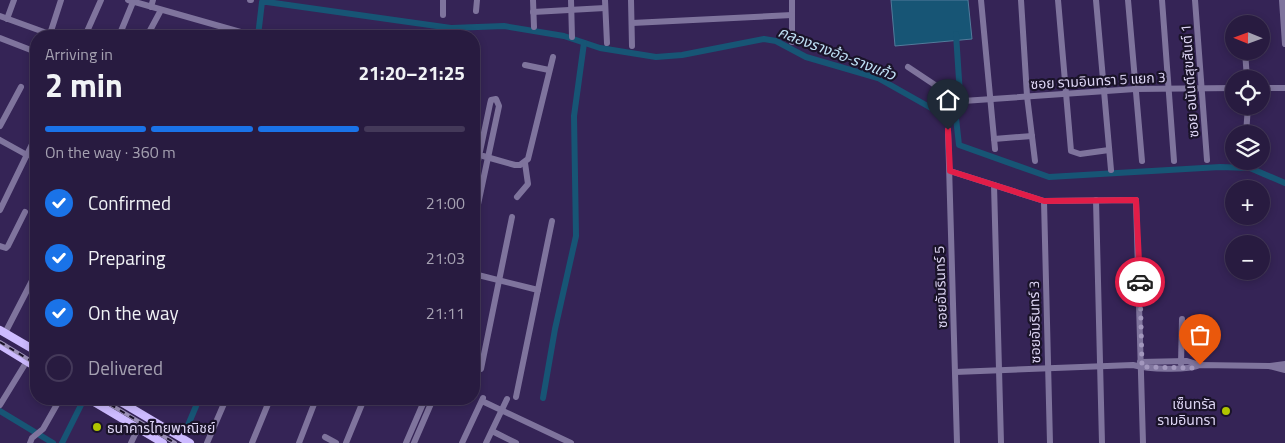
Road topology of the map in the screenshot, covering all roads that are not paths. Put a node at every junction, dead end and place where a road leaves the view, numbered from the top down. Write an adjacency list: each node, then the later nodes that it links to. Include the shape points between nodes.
1 (14, 0): 30 (street)
2 (61, 0): 35 (street)
3 (102, 0): 36 (street)
4 (153, 0): 21 (street)
5 (443, 0): 27 (street)
6 (477, 0): 25 (street)
7 (533, 0): 26 (street)
8 (571, 0): 24 (street)
9 (605, 0): 22 (street)
10 (631, 0): 31 (street)
11 (792, 0): 28 (street)
12 (982, 0): 61 (street)
13 (1021, 0): 60 (street)
14 (1058, 0): 59 (street)
15 (1096, 0): 58 (street)
16 (1128, 0): 56 (street)
17 (1162, 0): 57 (street)
18 (1195, 0): 52 (street, ซอย อนันต์สุขสันต์ 1)
19 (1282, 0): 33 (street)
20 (131, 1): 21 (street); 37 (street)
21 (151, 7): 23 (street)
22 (605, 8): 24 (street); 43 (street)
23 (161, 10): 38 (street); 39 (street)
24 (571, 10): 26 (street); 40 (street)
25 (476, 11)
26 (533, 12): 32 (street)
27 (443, 15)
28 (792, 15): 31 (street); 42 (street)
29 (0, 16): 30 (street)
30 (8, 19): 34 (street)
31 (632, 23): 45 (street)
32 (534, 27)
33 (1284, 28): 44 (street)
34 (38, 30)
35 (53, 30)
36 (88, 30)
37 (120, 30)
38 (150, 30)
39 (233, 30)
40 (572, 37)
41 (0, 38): 46 (street)
42 (792, 42)
43 (607, 43)
44 (1285, 44)
45 (632, 46)
46 (30, 50)
47 (553, 57): 50 (street)
48 (525, 66): 50 (street)
49 (908, 67): 61 (street, ซอย รามอินทรา 5 แยก 3, via 960,100)
50 (550, 70): 78 (street)
51 (21, 87): 62 (street)
52 (1202, 88): 53 (street, ซอย รามอินทรา 5 แยก 3); 57 (street, ซอย รามอินทรา 5 แยก 3); 74 (street, ซอย อนันต์สุขสันต์ 1)
53 (1225, 88)
54 (1270, 88): 55 (street)
55 (1285, 88)
56 (1135, 89): 57 (street, ซอย รามอินทรา 5 แยก 3); 58 (street, ซอย รามอินทรา 5 แยก 3); 76 (street)
57 (1169, 89): 77 (street)
58 (1103, 90): 59 (street, ซอย รามอินทรา 5 แยก 3); 70 (street)
59 (1066, 93): 60 (street, ซอย รามอินทรา 5 แยก 3); 70 (street, via 1071,151 1080,154)
60 (1028, 96): 61 (street, ซอย รามอินทรา 5 แยก 3); 64 (street)
61 (989, 99): 65 (street)
62 (0, 126)
63 (948, 130): 80 (street, ซอยอัมรินทร์ 5)
64 (1032, 136): 65 (street); 75 (street)
65 (994, 139): 68 (street)
66 (0, 140): 72 (street)
67 (30, 149): 72 (street)
68 (995, 149)
69 (480, 150): 73 (street, via 491,100 496,98 498,106)
70 (1109, 150): 79 (street)
71 (480, 155): 73 (street)
72 (27, 156): 86 (street)
73 (486, 157): 78 (street, via 516,165); 82 (street)
74 (1207, 160)
75 (1035, 161)
76 (1142, 161)
77 (1174, 161)
78 (525, 163): 83 (street, via 528,184)
79 (1111, 170)
80 (950, 171): 81 (street); 110 (street, ซอยอัมรินทร์ 5)
81 (994, 185): 85 (street); 109 (street)
82 (480, 188)
83 (517, 197)
84 (1096, 200): 85 (street); 101 (street, via 1128,199 1137,203); 104 (street)
85 (1044, 201): 107 (street, ซอยอัมรินทร์ 3)
86 (0, 210)
87 (25, 212): 90 (street, via 8,246)
88 (512, 217): 92 (street)
89 (552, 221): 94 (street)
90 (0, 246)
91 (480, 275): 92 (street)
92 (499, 280): 94 (street); 106 (street)
93 (30, 283): 96 (street)
94 (538, 290): 111 (street)
95 (1182, 319): 102 (street)
96 (2, 331): 98 (main road)
97 (0, 345): 99 (main road)
98 (30, 348)
99 (27, 362): 100 (main road); 114 (street)
100 (30, 364)
101 (1142, 364): 102 (street); 104 (street); 148 (street)
102 (1181, 364): 105 (street)
103 (1285, 364): 105 (street)
104 (1099, 366): 107 (street); 147 (street)
105 (1269, 366): 108 (street)
106 (481, 368)
107 (1048, 368): 109 (street); 146 (street, ซอยอัมรินทร์ 3)
108 (1285, 370)
109 (1001, 371): 110 (street); 145 (street)
110 (955, 372): 144 (street, ซอยอัมรินทร์ 5)
111 (516, 397)
112 (507, 400): 125 (street)
113 (480, 403): 125 (street, via 482,399)
114 (0, 404)
115 (57, 405): 129 (street, via 43,429)
116 (100, 405): 126 (main road)
117 (125, 405): 130 (main road)
118 (223, 405): 133 (street)
119 (268, 405): 134 (street)
120 (314, 405): 135 (street)
121 (362, 405): 137 (street)
122 (422, 405): 138 (street)
123 (430, 405): 139 (street)
124 (479, 405): 140 (street)
125 (501, 411): 127 (street); 143 (street)
126 (138, 428): 131 (street); 132 (main road)
127 (492, 431): 141 (street); 142 (street)
128 (325, 437): 136 (street)
129 (31, 440)
130 (181, 441)
131 (131, 443)
132 (163, 443)
133 (207, 443)
134 (252, 443)
135 (299, 443)
136 (336, 443)
137 (346, 443)
138 (406, 443)
139 (414, 443)
140 (462, 443)
141 (486, 443)
142 (516, 443)
143 (572, 443)
144 (957, 443)
145 (1002, 443)
146 (1050, 443)
147 (1102, 443)
148 (1143, 443)

